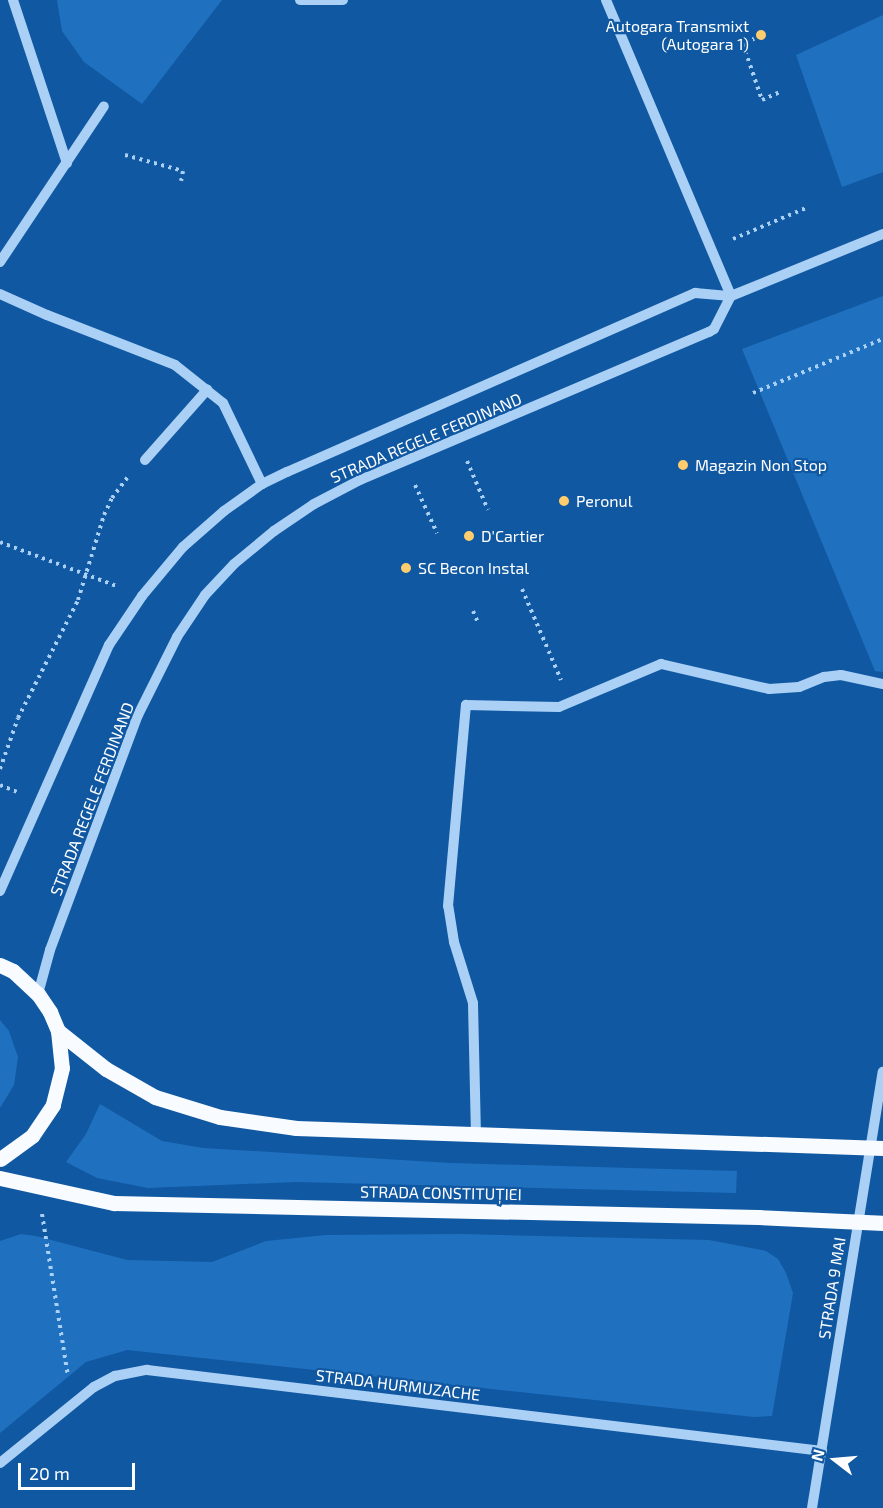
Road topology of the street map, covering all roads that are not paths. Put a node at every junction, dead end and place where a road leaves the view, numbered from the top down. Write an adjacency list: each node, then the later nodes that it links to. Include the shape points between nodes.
1 (13, 0): 6 (street)
2 (300, 0): 3 (street)
3 (343, 0)
4 (606, 0): 10 (street)
5 (104, 106): 6 (street)
6 (67, 163): 8 (street)
7 (883, 234): 10 (street, STRADA REGELE FERDINAND)
8 (0, 262)
9 (0, 294): 11 (street, via 175,366)
10 (731, 296): 13 (street, STRADA REGELE FERDINAND, via 695,293); 17 (street, STRADA REGELE FERDINAND, via 709,332 360,480 314,504 234,564 205,595 177,637 138,716 50,950)
11 (207, 390): 12 (street); 13 (street, via 224,403)
12 (145, 460)
13 (262, 484): 15 (street, STRADA REGELE FERDINAND, via 183,547 142,596 109,645)
14 (883, 684): 20 (street, via 841,675 799,687 769,689 661,664 559,707 466,705 448,906 454,942 473,1003)
15 (0, 891)
16 (0, 965): 17 (main road, via 13,971)
17 (38, 994): 18 (main road)
18 (57, 1031): 20 (main road, via 106,1069 155,1097 220,1117 296,1128); 22 (main road, via 62,1068 53,1105 32,1136)
19 (883, 1072): 21 (street, STRADA 9 MAI)
20 (476, 1136): 21 (main road)
21 (877, 1147): 24 (street, STRADA 9 MAI)
22 (0, 1159)
23 (0, 1178): 24 (main road, STRADA CONSTITUȚIEI, via 114,1203)
24 (858, 1221): 25 (main road, STRADA CONSTITUȚIEI); 26 (street, STRADA 9 MAI)
25 (883, 1223)
26 (822, 1451): 27 (street, STRADA HURMUZACHE, via 147,1370 115,1376 73,1404); 28 (street, STRADA 9 MAI)
27 (0, 1463)
28 (812, 1508)

